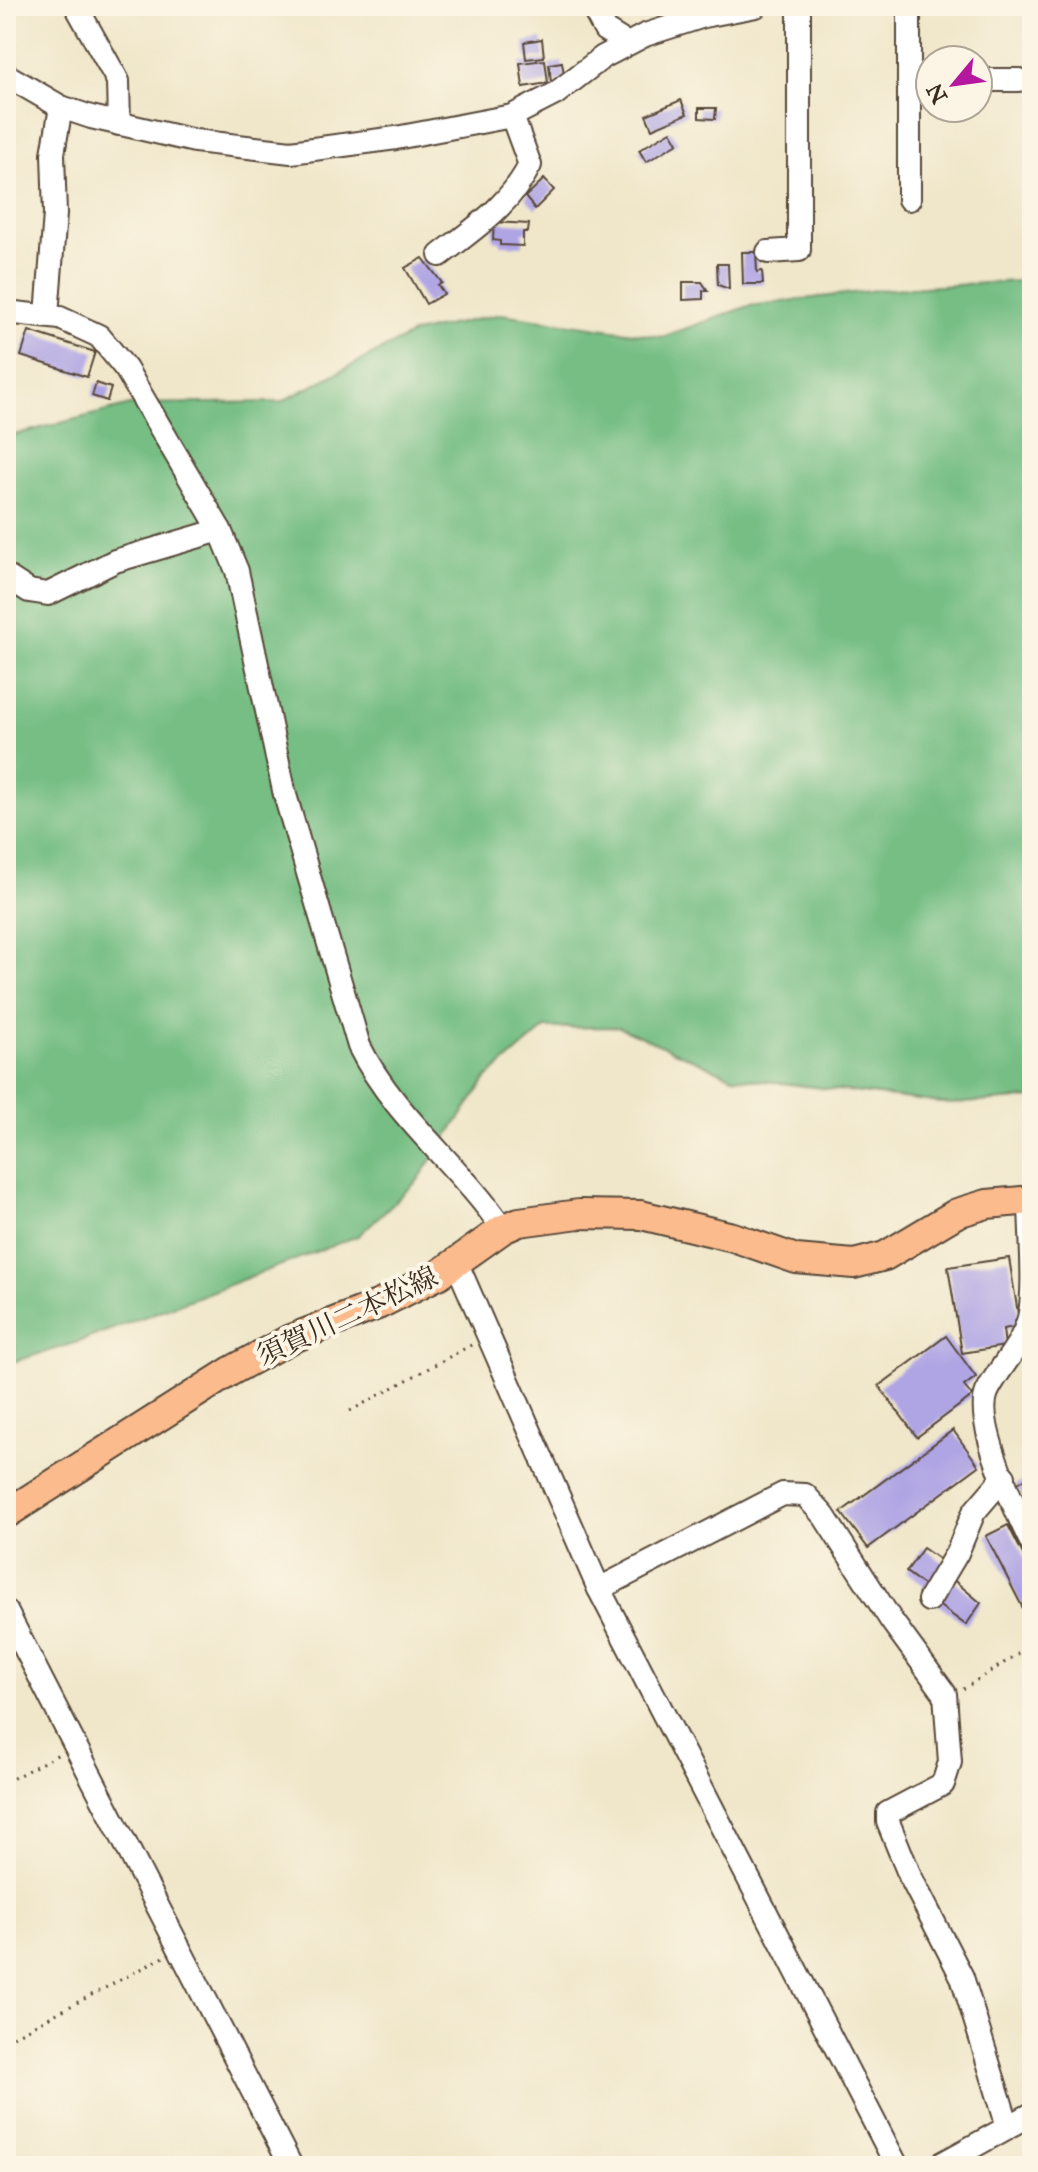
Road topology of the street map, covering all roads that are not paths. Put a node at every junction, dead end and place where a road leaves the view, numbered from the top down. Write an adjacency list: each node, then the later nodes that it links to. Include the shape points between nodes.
1 (76, 6): 13 (street, via 118,81)
2 (592, 6): 6 (street, via 605,30)
3 (756, 6): 6 (street, via 669,26)
4 (799, 6): 16 (street, via 799,250)
5 (909, 6): 7 (street)
6 (626, 43): 12 (street, via 555,94)
7 (915, 44)
8 (6, 75): 11 (street)
9 (994, 80): 10 (street)
10 (1019, 80)
11 (61, 107): 13 (street); 19 (street, via 53,154 55,214)
12 (512, 116): 13 (street, via 291,152 195,141); 17 (street, via 530,165 499,209)
13 (119, 124)
14 (916, 124): 15 (street)
15 (909, 199)
16 (768, 252)
17 (440, 255)
18 (6, 312): 19 (street)
19 (47, 315): 20 (street, via 87,328 112,350)
20 (220, 530): 21 (street, via 115,561 48,594 29,591); 23 (street, via 237,571 285,795 359,1046 395,1103 465,1177)
21 (6, 576)
22 (1031, 1200): 23 (main road, 須賀川二本松線, via 957,1213 885,1256 854,1264 796,1259 641,1215 549,1216); 25 (street, via 1030,1315 1018,1349 989,1389 984,1411)
23 (503, 1229): 24 (main road, 須賀川二本松線)
24 (457, 1264): 26 (main road, 須賀川二本松線, via 231,1371); 28 (street)
25 (1004, 1477): 27 (street); 29 (street, via 974,1512)
26 (6, 1514)
27 (1032, 1544)
28 (599, 1589): 32 (street, via 783,1494 805,1495 824,1516 947,1701 950,1762 943,1784 888,1813 888,1822 962,1977); 34 (street)
29 (929, 1600)
30 (6, 1611): 33 (street)
31 (1032, 2114): 32 (street)
32 (1008, 2127): 35 (street)
33 (291, 2166)
34 (897, 2166)
35 (938, 2166)

